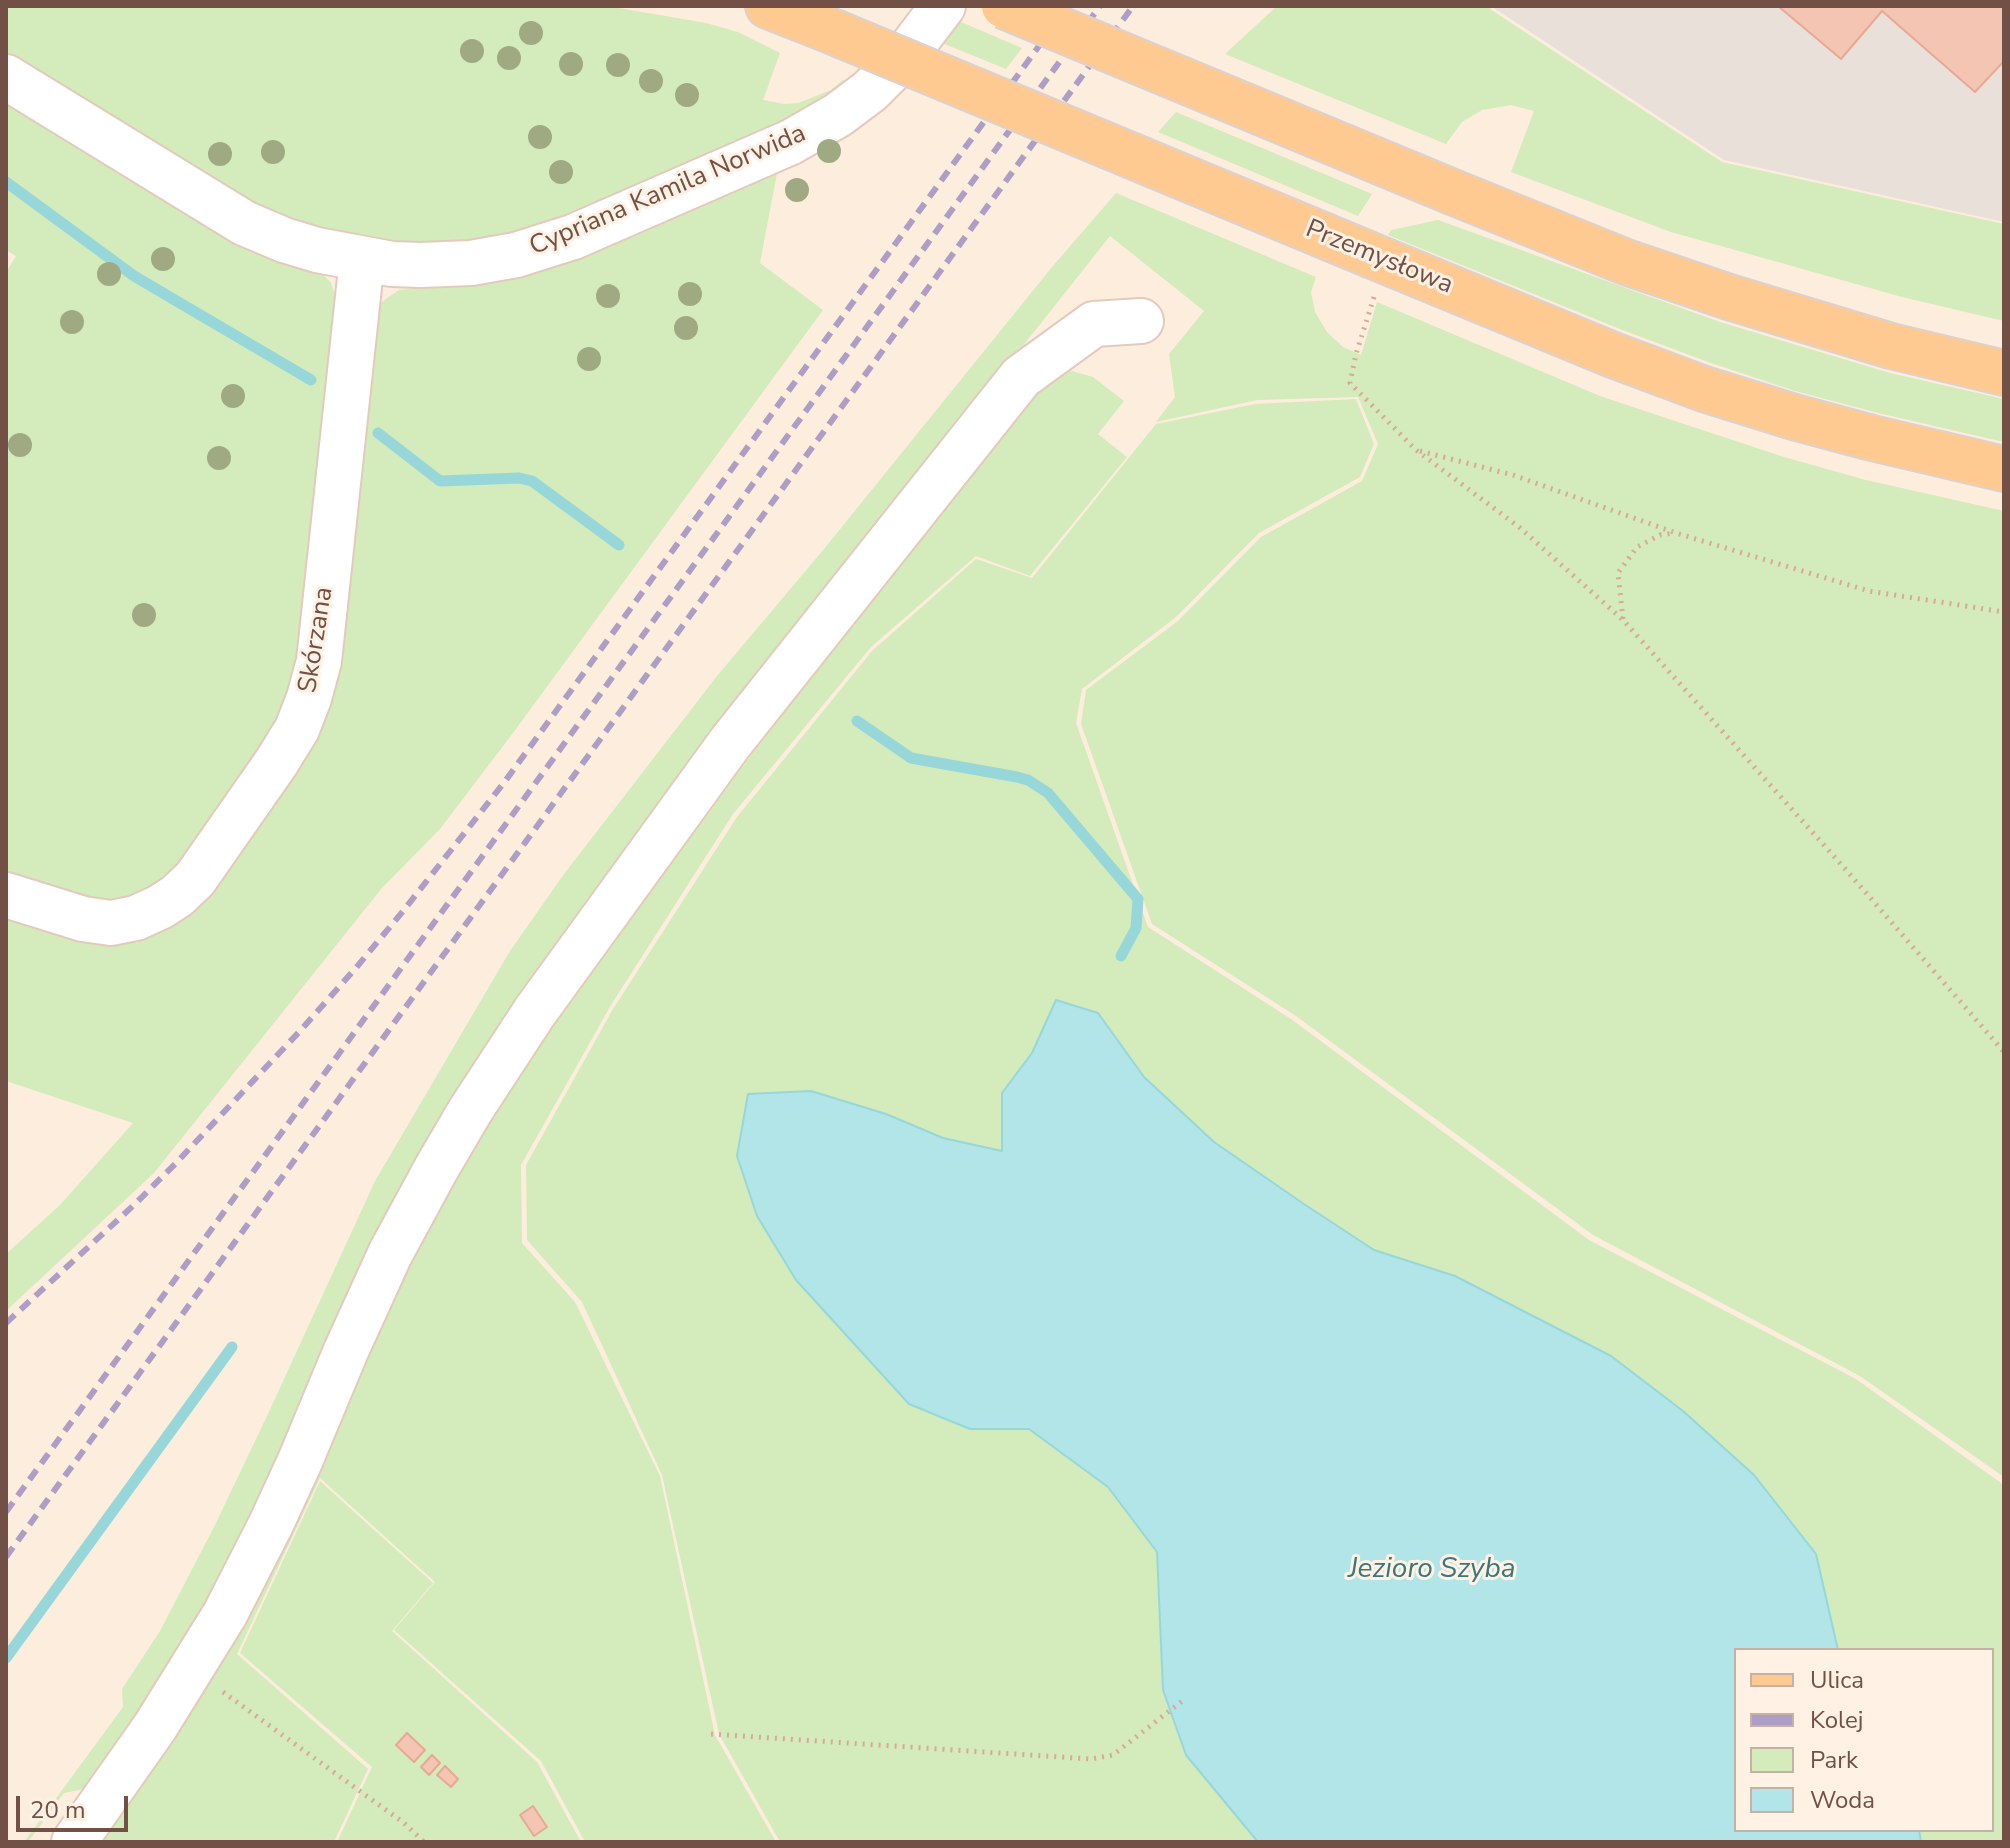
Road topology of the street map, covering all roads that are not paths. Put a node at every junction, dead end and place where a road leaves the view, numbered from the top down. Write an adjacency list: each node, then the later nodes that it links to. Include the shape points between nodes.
1 (768, 6): 8 (main road, Przemysłowa, bridge, via 1373,276 1704,389)
2 (943, 6): 5 (street, Cypriana Kamila Norwida, via 897,65 838,115 704,180 573,237 516,255 445,265)
3 (1004, 6): 7 (main road, bridge, via 1626,262 1891,346)
4 (6, 77): 5 (street, Cypriana Kamila Norwida, via 244,223 306,247)
5 (362, 259): 9 (street, Skórzana, via 319,661 297,729 195,879 160,907 111,923)
6 (1141, 321): 10 (street, via 1094,324 1021,377 730,743 542,1001 470,1111 398,1240 225,1614 155,1727)
7 (2004, 373)
8 (2004, 469)
9 (6, 895)
10 (74, 1842)

